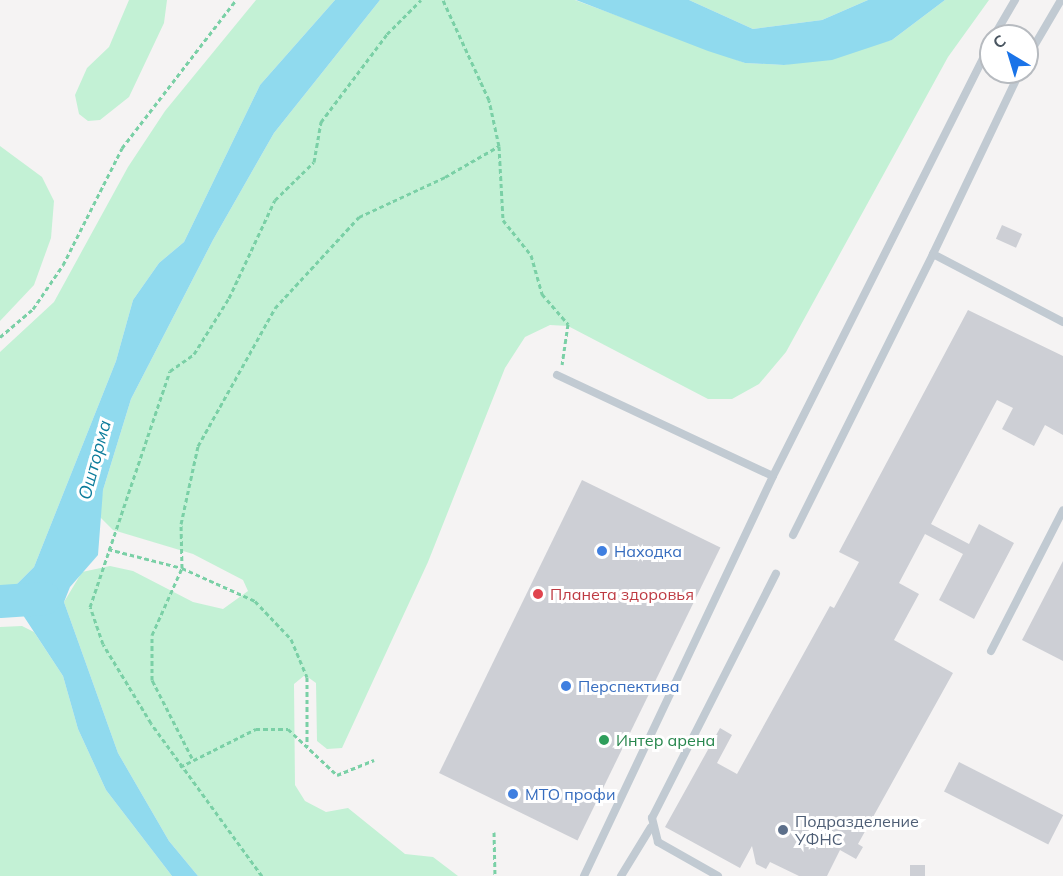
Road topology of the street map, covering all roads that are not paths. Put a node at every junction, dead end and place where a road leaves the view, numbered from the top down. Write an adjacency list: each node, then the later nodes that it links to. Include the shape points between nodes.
1 (1016, 0): 3 (lane)
2 (1061, 0): 4 (lane)
3 (1001, 24)
4 (1039, 38)
5 (979, 67): 10 (lane)
6 (1014, 84): 7 (lane)
7 (933, 254): 8 (lane); 12 (lane)
8 (1063, 322)
9 (557, 375): 10 (lane)
10 (773, 477): 16 (lane)
11 (1063, 510): 14 (lane)
12 (793, 535)
13 (776, 574): 15 (lane)
14 (991, 651)
15 (651, 826): 17 (lane); 18 (lane, via 665,848)
16 (584, 876)
17 (621, 876)
18 (718, 876)

